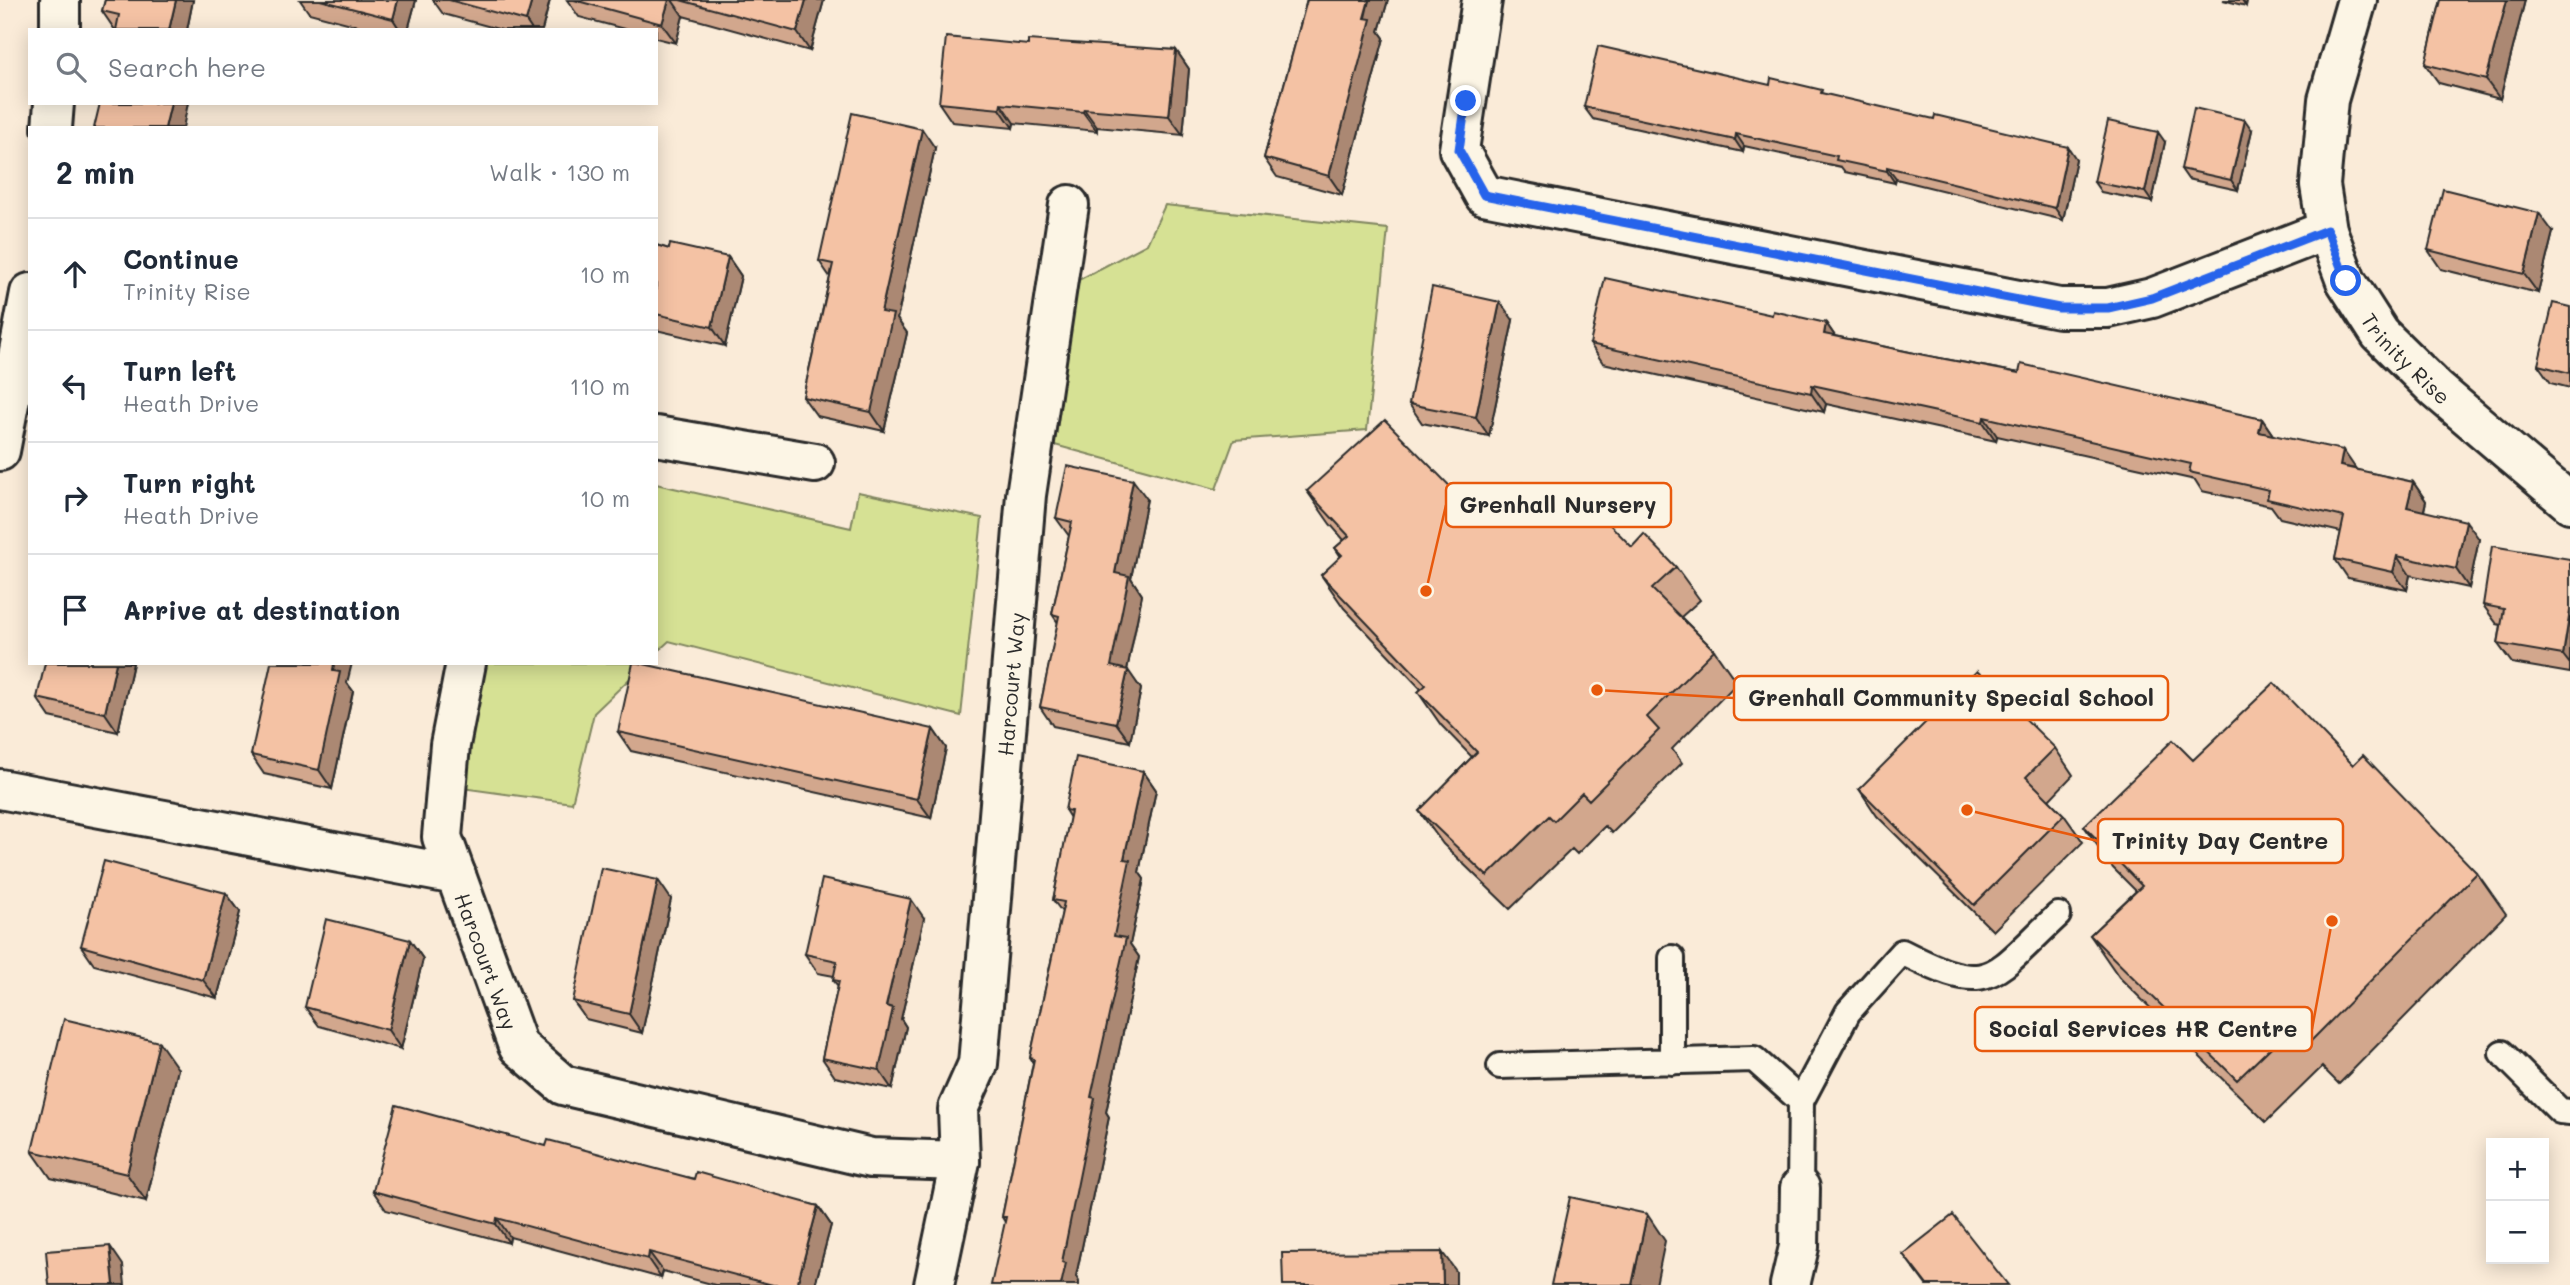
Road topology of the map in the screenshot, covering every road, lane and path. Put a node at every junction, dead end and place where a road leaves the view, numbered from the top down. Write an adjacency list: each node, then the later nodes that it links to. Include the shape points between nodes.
1 (60, 0): 4 (street)
2 (1482, 0): 8 (street, via 1459,150 1484,195 2059,308 2108,308 2152,298)
3 (2357, 0): 8 (street, Trinity Rise, via 2328,100 2322,140 2320,185)
4 (60, 28)
5 (54, 105): 6 (street)
6 (52, 126)
7 (1069, 205): 24 (street, Harcourt Way, via 1026,495 978,1064 958,1109)
8 (2327, 230): 13 (street, Trinity Rise, via 2346,281 2380,334 2437,390)
9 (28, 304): 11 (street)
10 (658, 436): 12 (street)
11 (0, 451)
12 (815, 463)
13 (2570, 503)
14 (466, 665): 16 (street, Harcourt Way, via 450,745 442,837)
15 (0, 789): 16 (street, Harcourt Way)
16 (456, 876): 24 (street, Harcourt Way, via 518,1046 563,1085 871,1158)
17 (2058, 915): 22 (lane, via 1999,970 1983,979 1941,972 1902,952 1848,1012)
18 (1672, 958): 20 (lane)
19 (2502, 1053): 23 (lane, via 2560,1111)
20 (1672, 1062): 21 (lane); 22 (lane, via 1754,1059)
21 (1500, 1066)
22 (1801, 1101): 25 (lane)
23 (2570, 1112)
24 (960, 1161): 26 (street, Harcourt Way)
25 (1800, 1188): 27 (street, via 1799,1247)
26 (934, 1285)
27 (1790, 1285)

